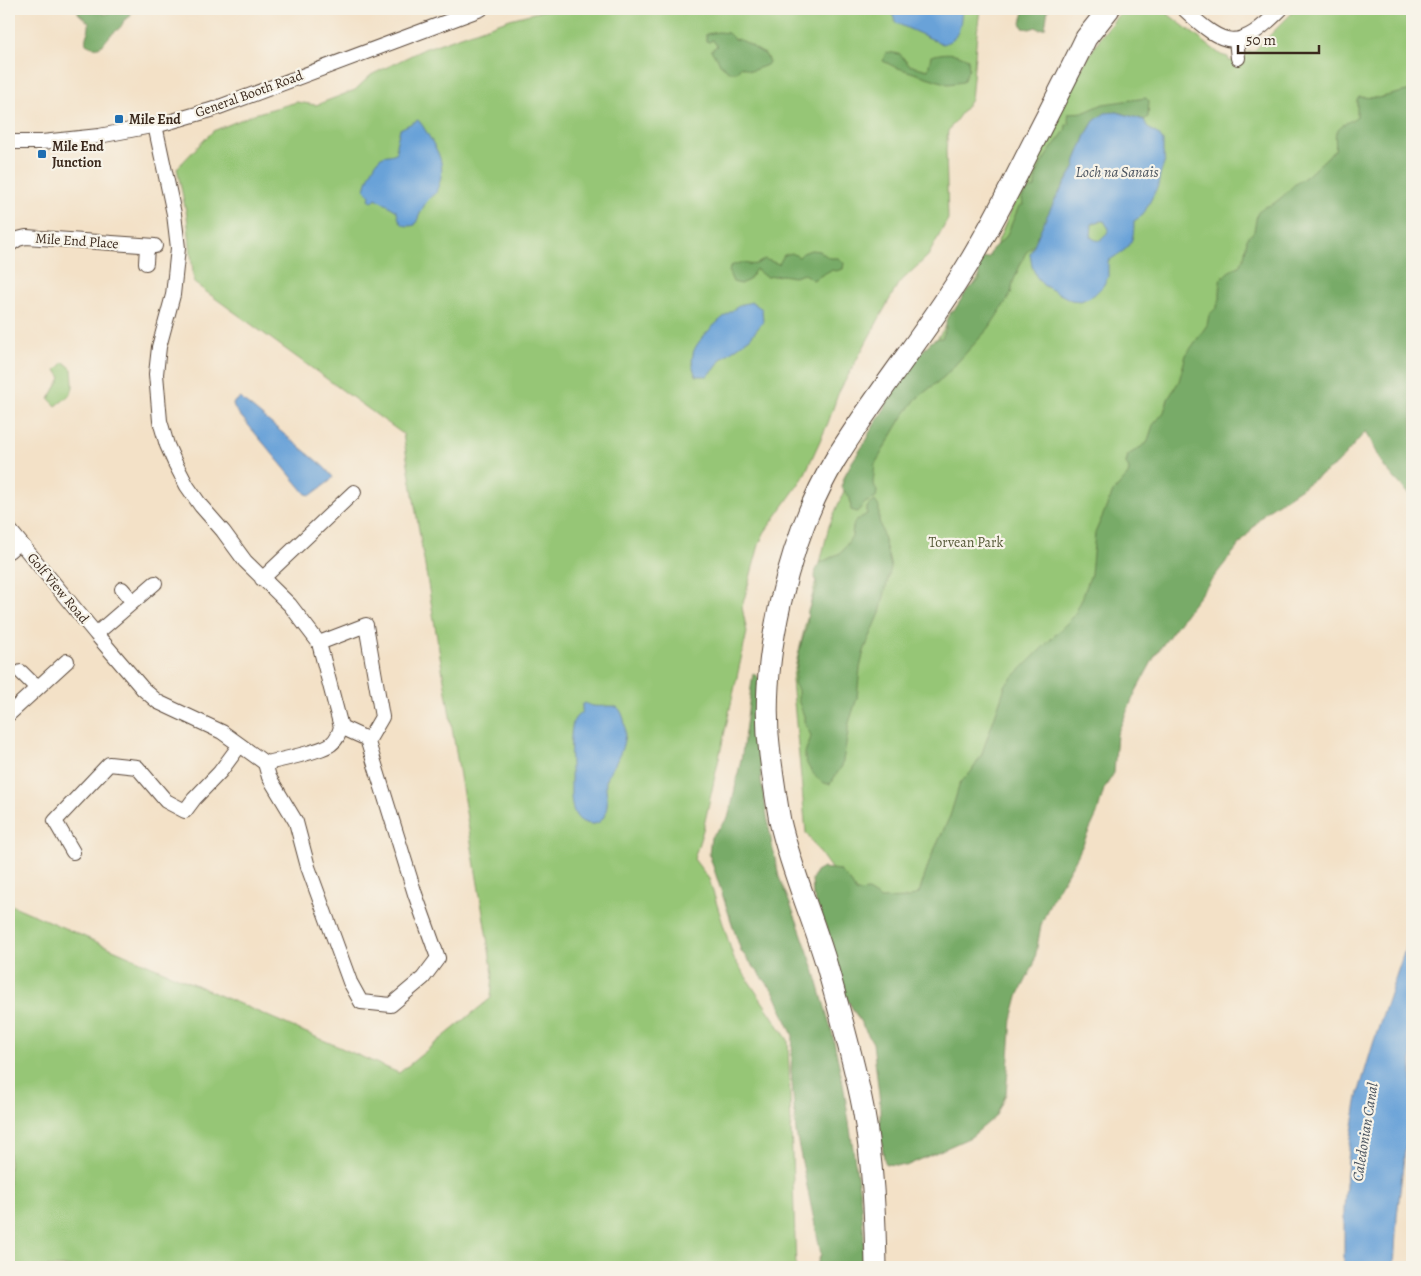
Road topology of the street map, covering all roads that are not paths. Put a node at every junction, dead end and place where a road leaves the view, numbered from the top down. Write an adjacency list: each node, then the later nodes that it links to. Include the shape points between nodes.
1 (481, 9): 9 (street, General Booth Road, via 211,110)
2 (1093, 9): 6 (highway)
3 (1109, 9): 6 (highway)
4 (1184, 9): 7 (street, via 1210,32)
5 (1282, 9): 7 (street, via 1256,32)
6 (1086, 38): 31 (highway, via 964,272 833,463 795,549 776,629 768,685 770,750 780,822 826,962 863,1109 872,1168)
7 (1236, 40): 8 (street)
8 (1238, 58)
9 (154, 126): 10 (street, General Booth Road, via 99,136); 16 (street, via 174,214 178,248 173,295 159,348 156,374 160,421 167,445 187,486)
10 (9, 142)
11 (9, 245): 12 (street, Mile End Place, via 26,237 151,246)
12 (146, 264)
13 (354, 492): 16 (street)
14 (9, 529): 15 (street, Golf View Road)
15 (14, 546): 20 (street, Golf View Road)
16 (262, 578): 21 (street, via 290,605)
17 (155, 584): 19 (street, Golf View Road)
18 (122, 589): 19 (street)
19 (133, 602): 20 (street, Golf View Road)
20 (96, 634): 28 (street, via 158,702 222,732)
21 (319, 643): 26 (street); 27 (street, via 366,625 382,717)
22 (67, 660): 24 (street)
23 (21, 672): 24 (street)
24 (37, 688): 25 (street)
25 (9, 714)
26 (341, 727): 27 (street); 29 (street, via 338,738 330,745)
27 (368, 741): 29 (street, via 438,958 423,978 391,1004 361,1002 350,982 308,867 296,822 269,777)
28 (240, 745): 29 (street); 30 (street, via 185,811 166,801 137,767 109,764 55,821)
29 (265, 763)
30 (73, 852)
31 (876, 1267)

